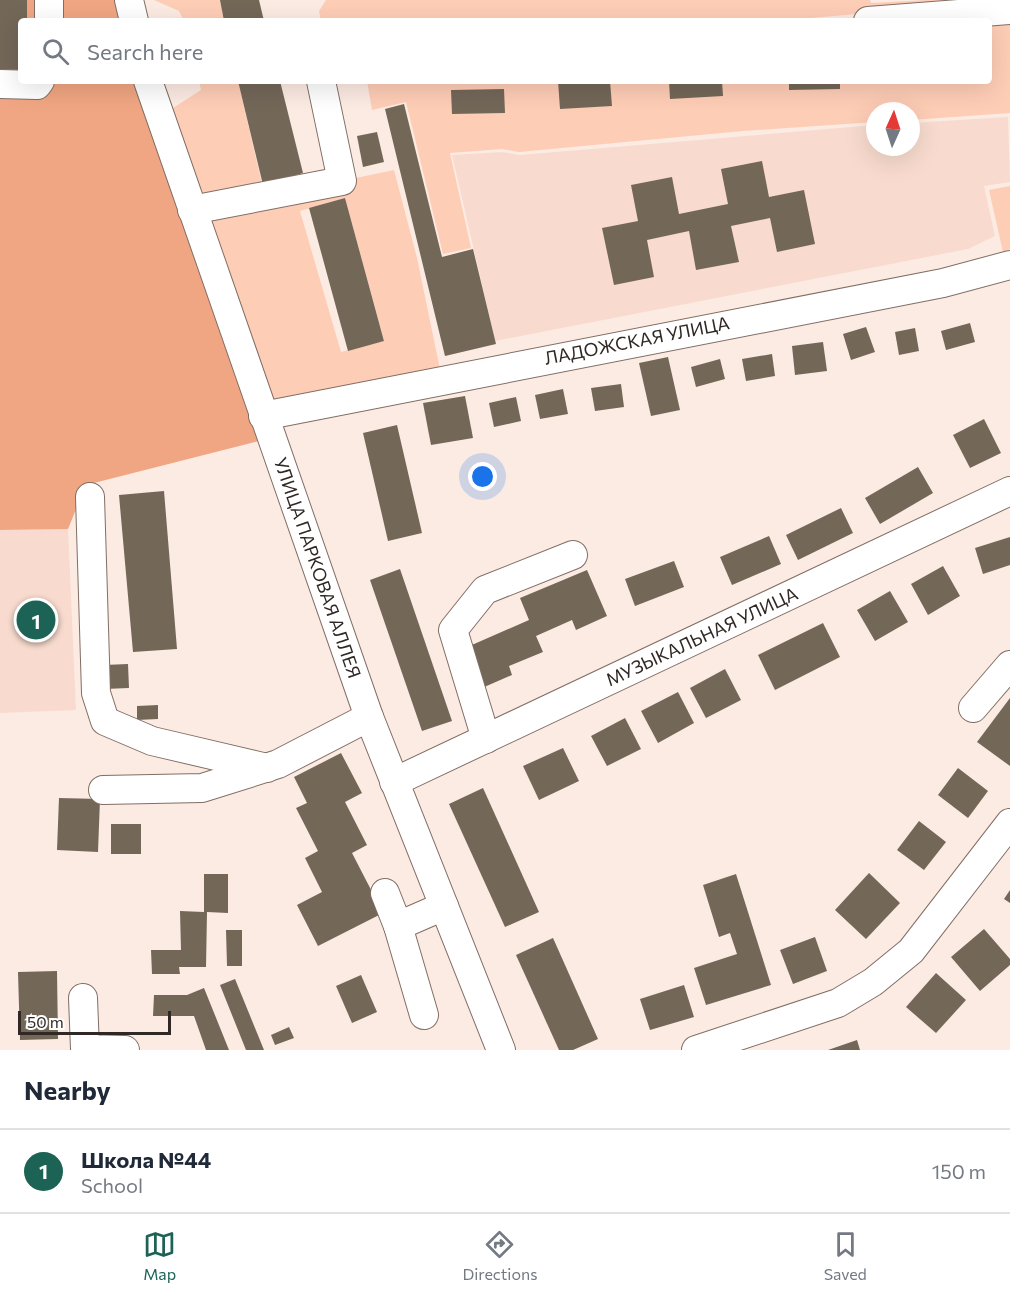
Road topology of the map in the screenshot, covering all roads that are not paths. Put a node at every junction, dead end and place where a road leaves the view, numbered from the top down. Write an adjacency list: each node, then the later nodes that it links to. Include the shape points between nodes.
1 (49, 0): 4 (street)
2 (129, 0): 5 (street)
3 (1010, 10): 6 (street)
4 (49, 18)
5 (133, 18)
6 (907, 18)
7 (0, 84): 8 (street)
8 (38, 84)
9 (149, 84): 11 (street, УЛИЦА ПАРКОВАЯ АЛЛЕЯ)
10 (322, 84): 11 (street, via 342,181)
11 (192, 210): 13 (street, УЛИЦА ПАРКОВАЯ АЛЛЕЯ)
12 (1010, 264): 13 (street, ЛАДОЖСКАЯ УЛИЦА, via 943,283)
13 (264, 416): 19 (street, УЛИЦА ПАРКОВАЯ АЛЛЕЯ)
14 (1010, 491): 20 (street, МУЗЫКАЛЬНАЯ УЛИЦА)
15 (90, 497): 21 (street, via 96,693 105,721 152,741)
16 (573, 555): 20 (street, via 485,590 453,630)
17 (1010, 665): 18 (street)
18 (973, 708)
19 (369, 717): 21 (street); 22 (street, УЛИЦА ПАРКОВАЯ АЛЛЕЯ)
20 (486, 739): 22 (street, МУЗЫКАЛЬНАЯ УЛИЦА)
21 (267, 768): 23 (street, via 202,788)
22 (394, 782): 26 (street, УЛИЦА ПАРКОВАЯ АЛЛЕЯ)
23 (103, 790)
24 (1010, 823): 32 (street, via 911,951 873,982 838,1003)
25 (385, 893): 27 (street)
26 (444, 906): 27 (street); 31 (street, УЛИЦА ПАРКОВАЯ АЛЛЕЯ)
27 (398, 926): 29 (street)
28 (82, 998): 30 (street, via 85,1049)
29 (424, 1015)
30 (125, 1050)
31 (501, 1050)
32 (696, 1050)

